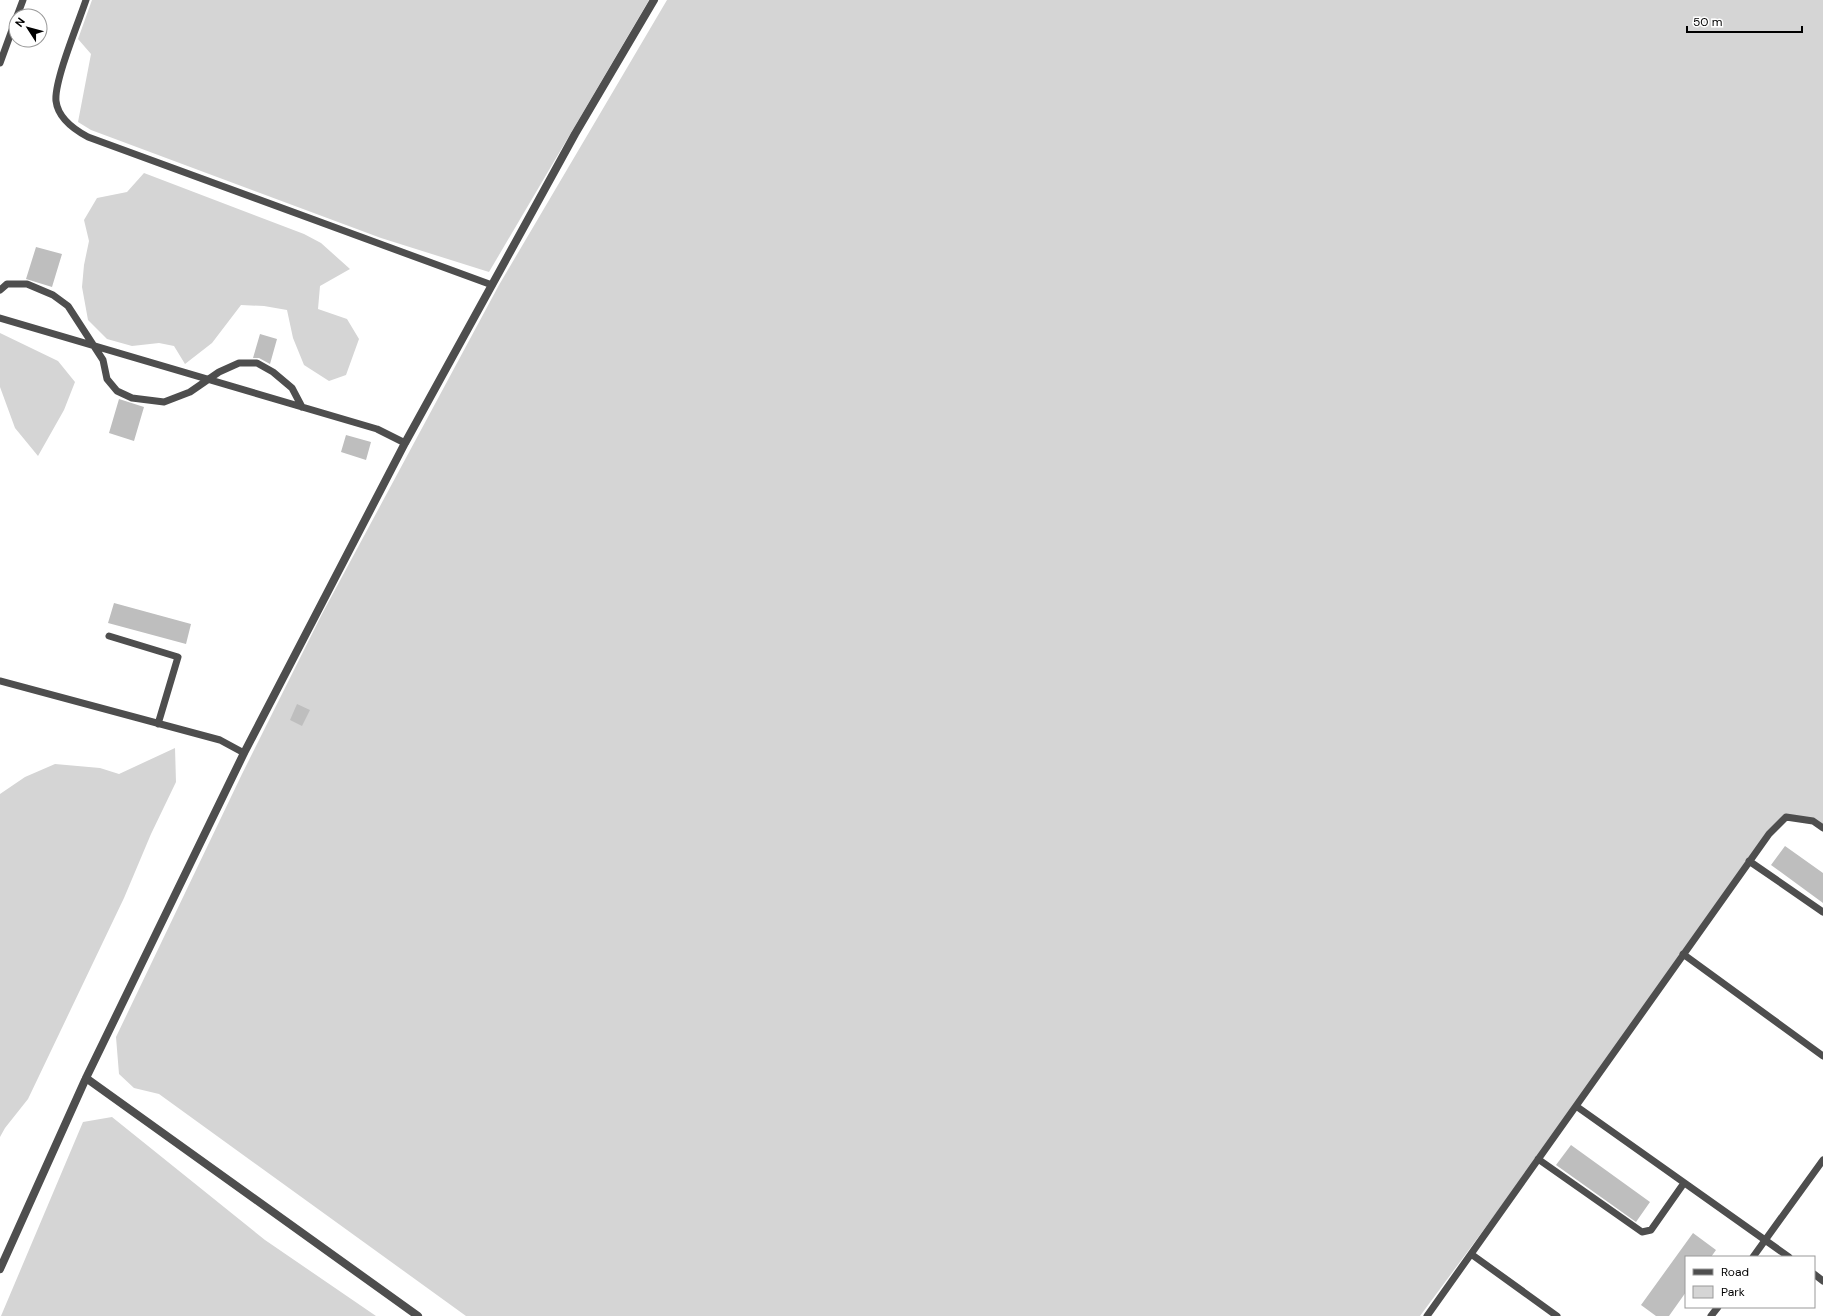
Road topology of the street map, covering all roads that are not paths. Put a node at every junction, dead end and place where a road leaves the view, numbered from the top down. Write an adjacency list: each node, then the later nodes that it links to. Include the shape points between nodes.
1 (86, 0): 5 (lane, via 59,82 56,101 72,128 95,139)
2 (654, 0): 5 (street, via 575,134)
3 (8, 41): 4 (lane)
4 (0, 63)
5 (492, 285): 11 (street)
6 (0, 290): 8 (lane, via 7,284 27,284 53,295 68,306)
7 (0, 318): 8 (lane)
8 (94, 345): 9 (lane); 9 (lane, via 103,360 107,378 117,391 132,398 164,402 190,392)
9 (209, 379): 10 (lane); 10 (lane, via 239,363 257,363 292,388)
10 (302, 407): 11 (lane, via 377,429)
11 (405, 443): 15 (street)
12 (109, 636): 14 (lane, via 178,657)
13 (0, 681): 14 (lane)
14 (158, 724): 15 (lane, via 220,740)
15 (244, 753): 21 (street)
16 (1823, 828): 17 (lane, via 1813,821 1786,817 1769,834)
17 (1750, 861): 18 (lane); 19 (lane)
18 (1823, 912)
19 (1683, 954): 20 (lane); 22 (lane)
20 (1823, 1056)
21 (86, 1078): 30 (street); 34 (street)
22 (1576, 1106): 23 (lane); 25 (lane)
23 (1538, 1159): 25 (lane, via 1642,1232 1650,1230); 27 (lane)
24 (1823, 1160): 26 (lane)
25 (1684, 1183): 26 (lane)
26 (1765, 1240): 28 (lane); 29 (lane)
27 (1471, 1254): 35 (lane); 36 (lane)
28 (1754, 1256)
29 (1788, 1256)
30 (0, 1268)
31 (1815, 1275): 32 (lane)
32 (1823, 1281)
33 (1717, 1308): 37 (lane)
34 (418, 1316)
35 (1427, 1316)
36 (1557, 1316)
37 (1711, 1316)

